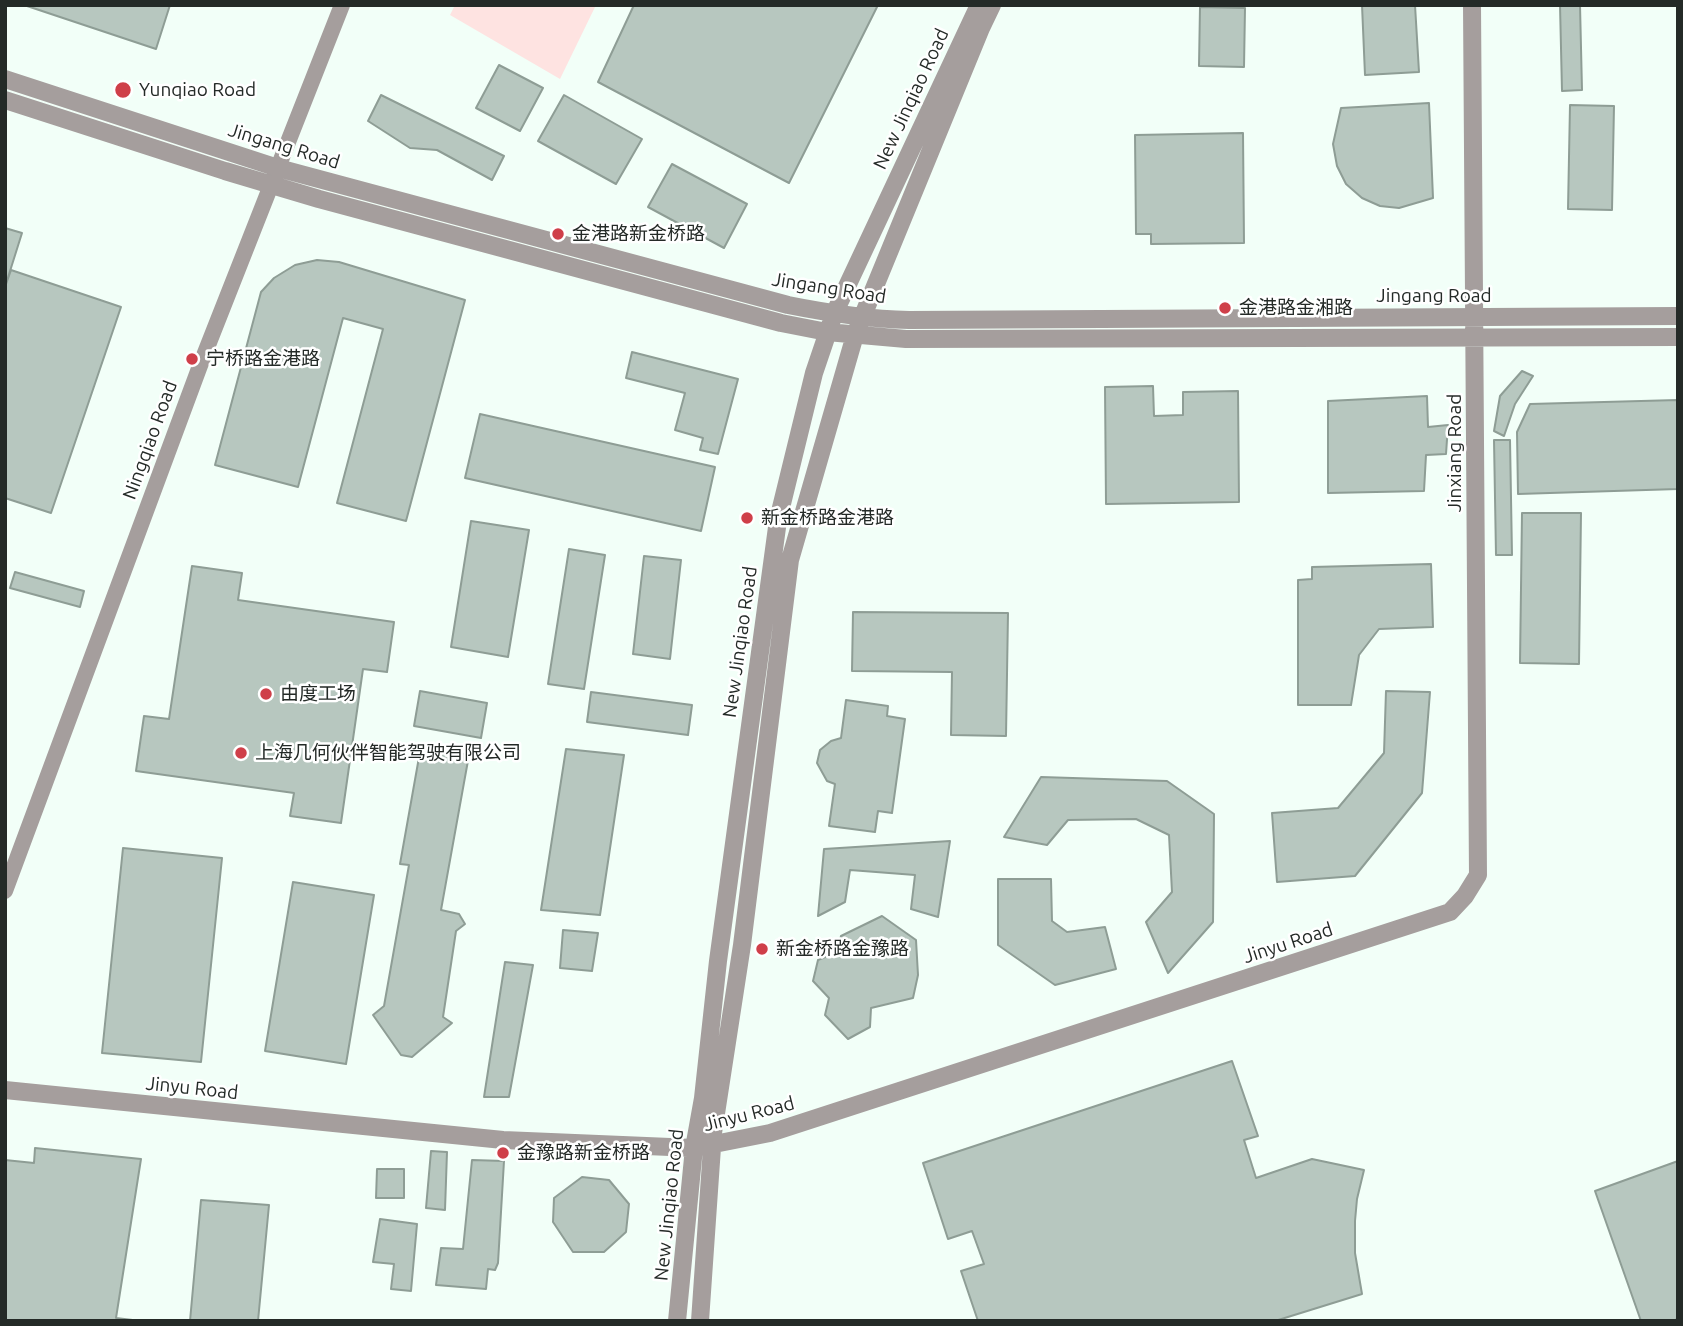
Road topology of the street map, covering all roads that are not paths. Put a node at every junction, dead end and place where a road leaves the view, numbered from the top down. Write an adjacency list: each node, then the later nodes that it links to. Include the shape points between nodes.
1 (342, 5): 7 (street, Ningqiao Road)
2 (979, 5): 9 (street, New Jinqiao Road)
3 (992, 5): 11 (street, New Jinqiao Road)
4 (1472, 5): 12 (street, Jinxiang Road)
5 (5, 79): 7 (street, Jingang Road)
6 (5, 100): 8 (street, Jingang Road)
7 (278, 168): 8 (street, Ningqiao Road); 9 (street, Jingang Road)
8 (272, 185): 13 (street, Jingang Road); 17 (street, Ningqiao Road)
9 (834, 314): 11 (street, Jingang Road); 13 (street, New Jinqiao Road)
10 (1678, 316): 12 (street, Jingang Road)
11 (861, 317): 12 (street, Jingang Road); 14 (street, New Jinqiao Road)
12 (1475, 317): 15 (street, Jinxiang Road)
13 (827, 332): 14 (street, Jingang Road); 20 (street, New Jinqiao Road, via 778,520 720,947)
14 (855, 335): 15 (street, Jingang Road, via 906,339); 20 (street, New Jinqiao Road, via 790,560 742,945)
15 (1475, 336): 16 (street, Jingang Road); 18 (street, Jinxiang Road, via 1478,875)
16 (1678, 337)
17 (5, 891)
18 (1465, 896): 20 (street, Jinyu Road, via 1450,912 770,1133)
19 (5, 1090): 20 (street, Jinyu Road, via 503,1140)
20 (703, 1147): 21 (street, New Jinqiao Road); 22 (street, New Jinqiao Road)
21 (677, 1321)
22 (699, 1321)

